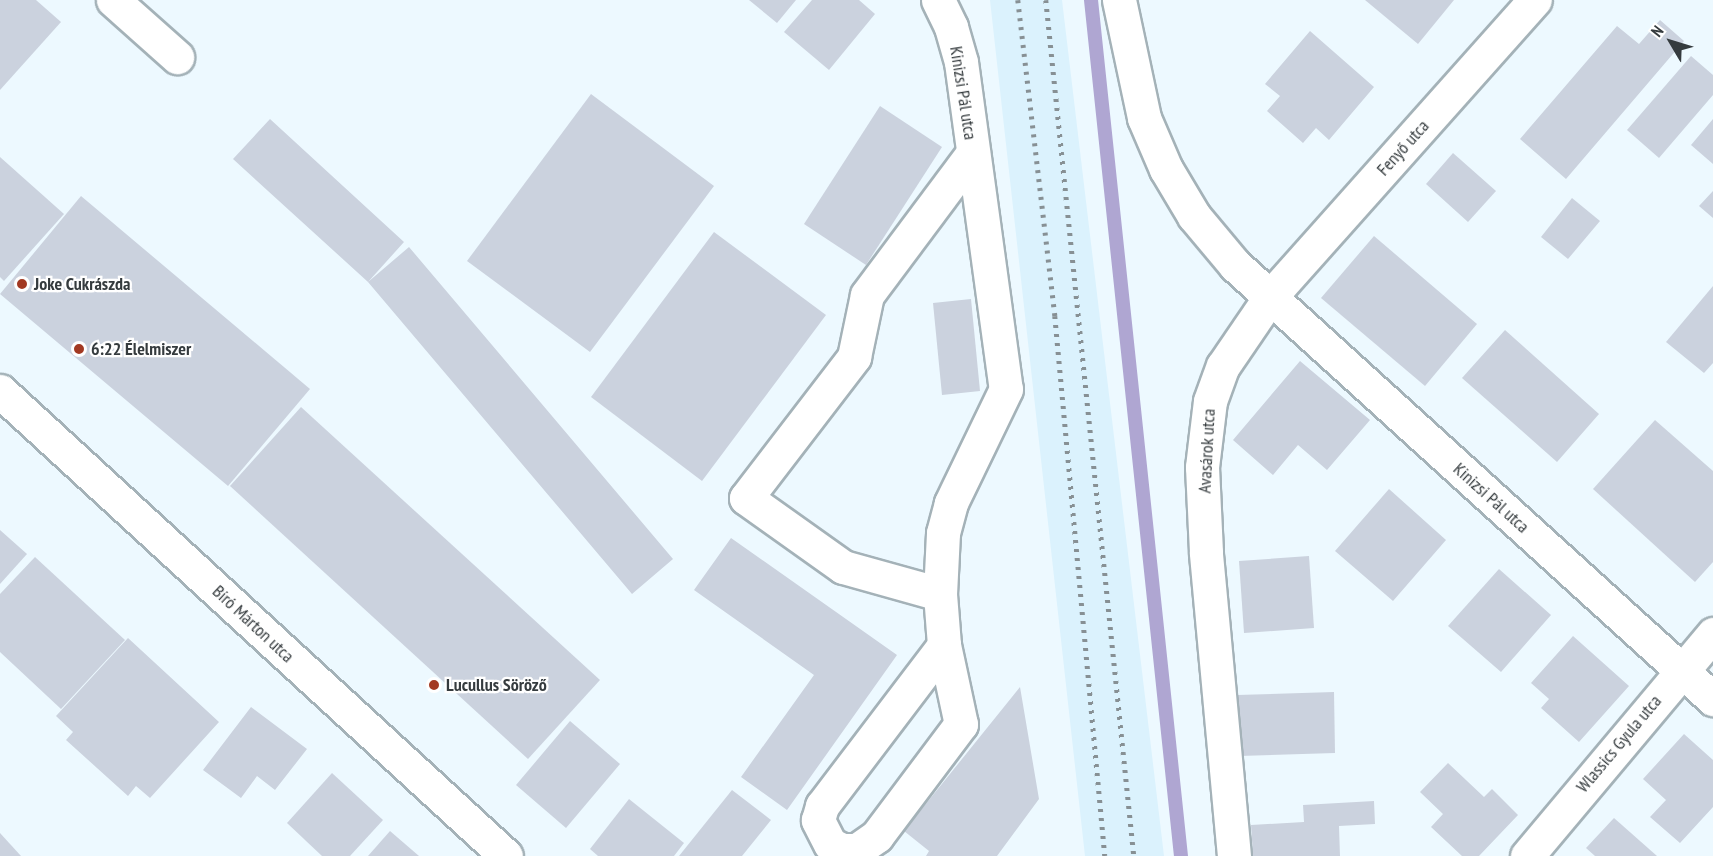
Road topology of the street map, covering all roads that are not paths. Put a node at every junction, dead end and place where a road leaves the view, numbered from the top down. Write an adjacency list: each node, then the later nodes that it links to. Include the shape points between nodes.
1 (113, 0): 5 (street)
2 (938, 0): 6 (street, Kinizsi Pál utca, via 961,62)
3 (1119, 0): 7 (street, via 1144,118 1166,169 1194,216 1235,265)
4 (1535, 0): 7 (street, Fenyő utca)
5 (177, 57)
6 (973, 153): 9 (street, Kinizsi Pál utca, via 1006,389 951,503 943,533); 9 (street, via 867,295 854,357 746,498 843,567)
7 (1270, 297): 12 (street, Kinizsi Pál utca); 15 (street, Avasárok utca, via 1223,366 1210,401 1202,466)
8 (0, 391): 14 (street, Bíró Márton utca)
9 (940, 594): 11 (street, Kinizsi Pál utca)
10 (1713, 634): 12 (street, Wlassics Gyula utca)
11 (944, 645): 11 (street, Kinizsi Pál utca, via 961,724 877,836 857,850 842,850 830,844 818,820 822,806)
12 (1681, 670): 13 (street, Kinizsi Pál utca); 16 (street, Wlassics Gyula utca)
13 (1713, 699)
14 (506, 856)
15 (1234, 856)
16 (1527, 856)

